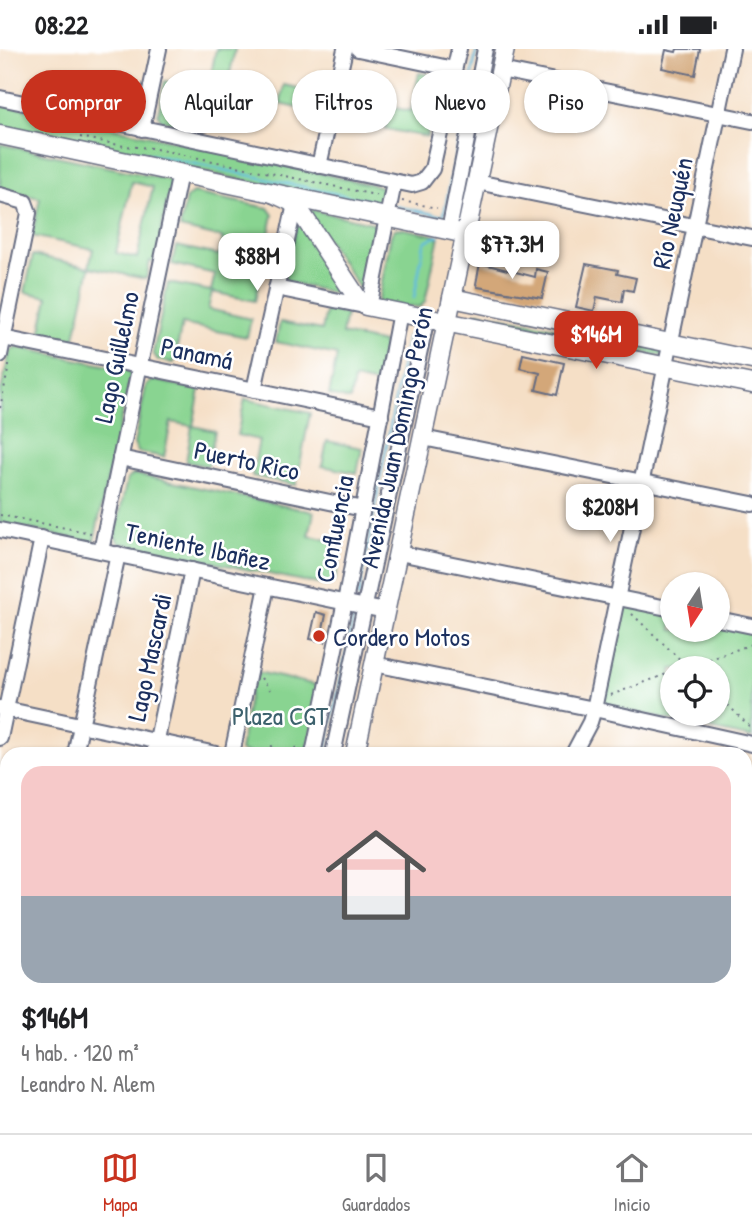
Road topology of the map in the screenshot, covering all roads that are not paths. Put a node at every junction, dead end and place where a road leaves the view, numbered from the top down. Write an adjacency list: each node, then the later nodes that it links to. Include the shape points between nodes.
1 (159, 49): 12 (street)
2 (345, 49): 18 (street)
3 (358, 49): 7 (street)
4 (485, 49): 27 (street)
5 (505, 49): 8 (main road, Avenida Juan Domingo Perón)
6 (732, 49): 13 (street, Río Neuquén)
7 (456, 56): 21 (street, via 432,169 422,182)
8 (500, 70)
9 (510, 72): 13 (street)
10 (0, 98): 11 (street)
11 (21, 103)
12 (146, 110)
13 (718, 114): 14 (street); 26 (street, Río Neuquén)
14 (752, 121)
15 (146, 130): 18 (street)
16 (487, 133): 20 (main road, Avenida Juan Domingo Perón)
17 (0, 135): 19 (main road)
18 (318, 166): 21 (street)
19 (180, 173): 22 (main road); 43 (street, Lago Guillelmo)
20 (477, 181): 26 (street); 27 (main road, Avenida Juan Domingo Perón)
21 (394, 183): 25 (street)
22 (273, 193): 24 (main road); 25 (main road)
23 (0, 195): 33 (street, via 28,205 29,216)
24 (295, 204): 29 (street); 32 (main road, via 358,299)
25 (389, 206): 27 (main road); 32 (street)
26 (695, 226): 28 (street); 39 (street, Río Neuquén)
27 (457, 232): 30 (main road, Avenida Juan Domingo Perón)
28 (752, 238)
29 (276, 288): 32 (street); 45 (street)
30 (452, 298): 31 (main road); 36 (main road, Avenida Juan Domingo Perón)
31 (483, 305): 37 (main road, via 472,309 470,316); 39 (main road)
32 (369, 307): 34 (main road)
33 (5, 308): 38 (street)
34 (400, 312): 35 (main road); 46 (street, Confluencia)
35 (427, 317): 36 (main road); 61 (street)
36 (448, 321): 37 (main road); 47 (main road, Avenida Juan Domingo Perón)
37 (478, 327): 42 (main road)
38 (4, 338): 40 (street); 43 (street, Panamá)
39 (670, 343): 41 (main road); 42 (street, Río Neuquén)
40 (6, 356)
41 (752, 360)
42 (665, 365): 44 (main road); 49 (street, Río Neuquén)
43 (139, 366): 45 (street, Panamá); 48 (street, Lago Guillelmo)
44 (752, 384)
45 (254, 390): 46 (street, Panamá)
46 (381, 416): 51 (street, Confluencia)
47 (423, 438): 49 (street); 55 (main road, Avenida Juan Domingo Perón)
48 (120, 458): 51 (street, Puerto Rico); 54 (street, Lago Guillelmo)
49 (641, 481): 50 (street); 59 (street, Río Neuquén)
50 (752, 504)
51 (363, 509): 60 (street, Confluencia)
52 (0, 530): 53 (street, Teniente Ibañez)
53 (42, 538): 54 (street, Teniente Ibañez); 68 (street)
54 (101, 551): 56 (street, Teniente Ibañez)
55 (399, 553): 59 (street); 63 (main road, Avenida Juan Domingo Perón)
56 (118, 554): 57 (street, Teniente Ibañez); 69 (street)
57 (192, 570): 58 (street, Teniente Ibañez); 74 (street, Lago Mascardi)
58 (267, 586): 60 (street, Teniente Ibañez); 75 (street)
59 (617, 597): 62 (street); 67 (street, Río Neuquén)
60 (345, 602): 61 (street, Teniente Ibañez); 76 (street, Confluencia)
61 (364, 606): 63 (street, Teniente Ibañez); 77 (street)
62 (660, 606)
63 (385, 611): 66 (main road, Avenida Juan Domingo Perón)
64 (730, 621): 65 (street)
65 (752, 626)
66 (374, 664): 67 (street); 78 (main road, Avenida Juan Domingo Perón)
67 (597, 704): 71 (street); 79 (street, Río Neuquén)
68 (3, 709): 69 (street); 70 (street)
69 (81, 725): 72 (street); 73 (street)
70 (0, 738)
71 (752, 744)
72 (76, 747)
73 (152, 747)
74 (155, 747)
75 (239, 747)
76 (314, 747)
77 (334, 747)
78 (356, 747)
79 (577, 747)

